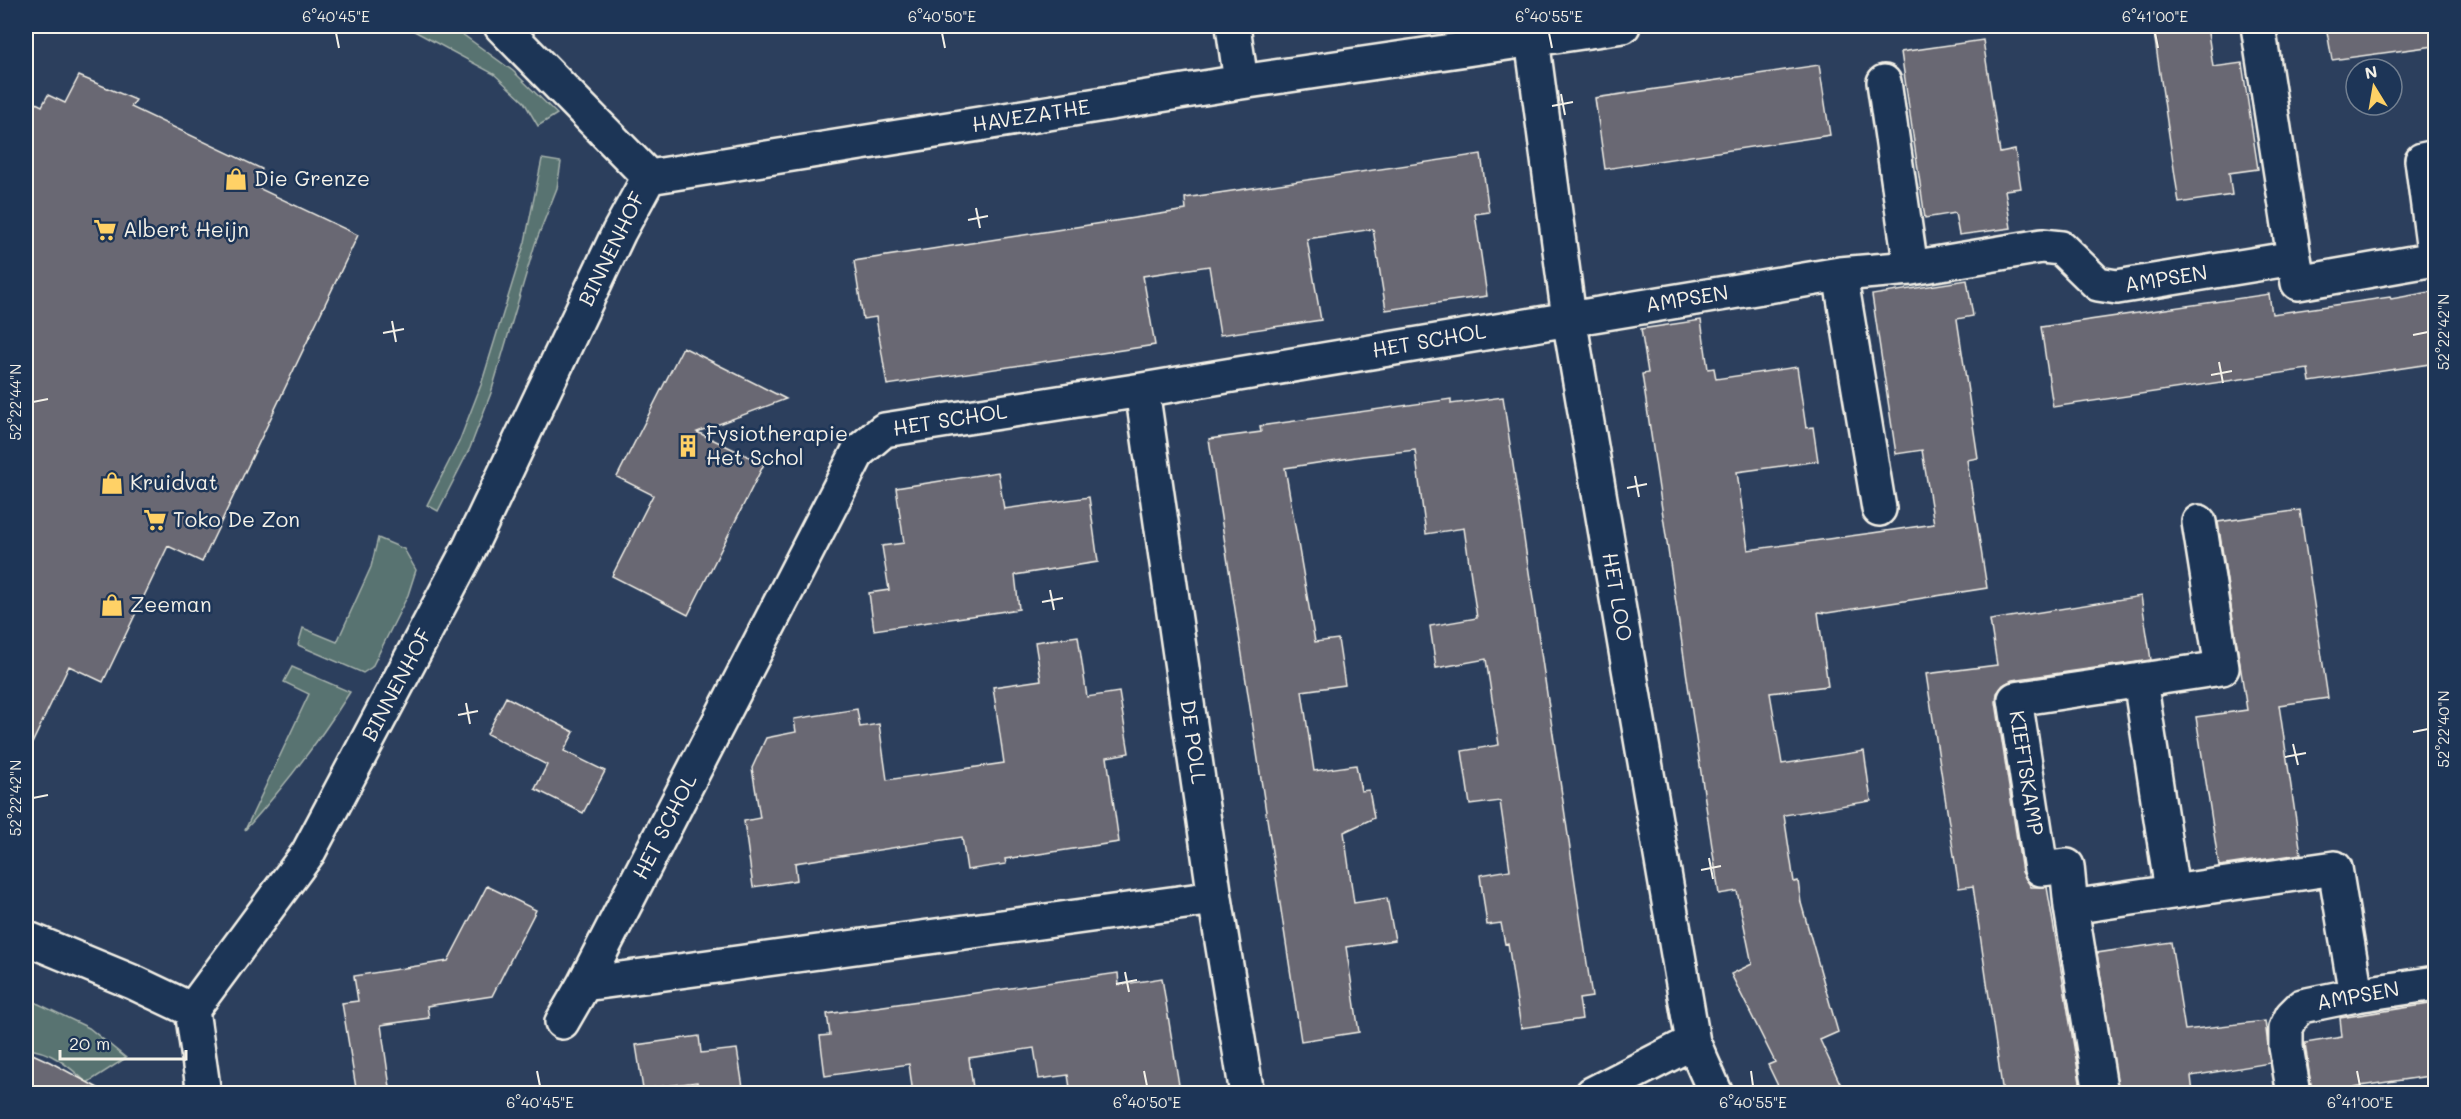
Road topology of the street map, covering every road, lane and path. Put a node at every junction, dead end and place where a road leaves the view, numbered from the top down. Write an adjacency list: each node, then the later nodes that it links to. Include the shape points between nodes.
1 (501, 26): 9 (street)
2 (1233, 26): 6 (street)
3 (1623, 26): 5 (street, HAVEZATHE)
4 (2258, 26): 10 (street)
5 (1532, 39): 6 (street, HAVEZATHE); 13 (street, HET LOO)
6 (1241, 82): 9 (street, HAVEZATHE)
7 (1884, 82): 11 (street)
8 (2436, 158): 10 (street, via 2422,160 2435,259 2298,283)
9 (649, 177): 25 (street, BINNENHOF, via 619,232 469,549 308,853)
10 (2294, 258): 11 (street, AMPSEN, via 2117,287 2098,284 2061,248 2042,246)
11 (1911, 268): 12 (street, AMPSEN)
12 (1840, 274): 13 (street, AMPSEN); 15 (street)
13 (1569, 318): 14 (street, HET SCHOL); 27 (street, HET LOO)
14 (1142, 390): 19 (street, DE POLL); 23 (street, HET SCHOL, via 884,430 858,452)
15 (1879, 509)
16 (2199, 522): 17 (street, KIEFTSKAMP, via 2222,668)
17 (2140, 680): 18 (street); 20 (street, KIEFTSKAMP, via 2015,699 2041,869 2067,866)
18 (2172, 891): 20 (street); 24 (street, via 2335,868)
19 (1215, 898): 23 (street); 29 (street, DE POLL)
20 (2071, 907): 32 (street, KIEFTSKAMP)
21 (26, 938): 25 (street, via 135,982)
22 (2436, 983): 24 (street, AMPSEN)
23 (584, 984): 26 (street, HET SCHOL)
24 (2356, 994): 33 (street, AMPSEN, via 2302,1006 2292,1016 2286,1028 2286,1047)
25 (192, 1010): 28 (street)
26 (562, 1022)
27 (1693, 1041): 30 (street); 31 (street, HET LOO)
28 (204, 1094)
29 (1246, 1094)
30 (1592, 1094)
31 (1716, 1094)
32 (2101, 1094)
33 (2294, 1094)

